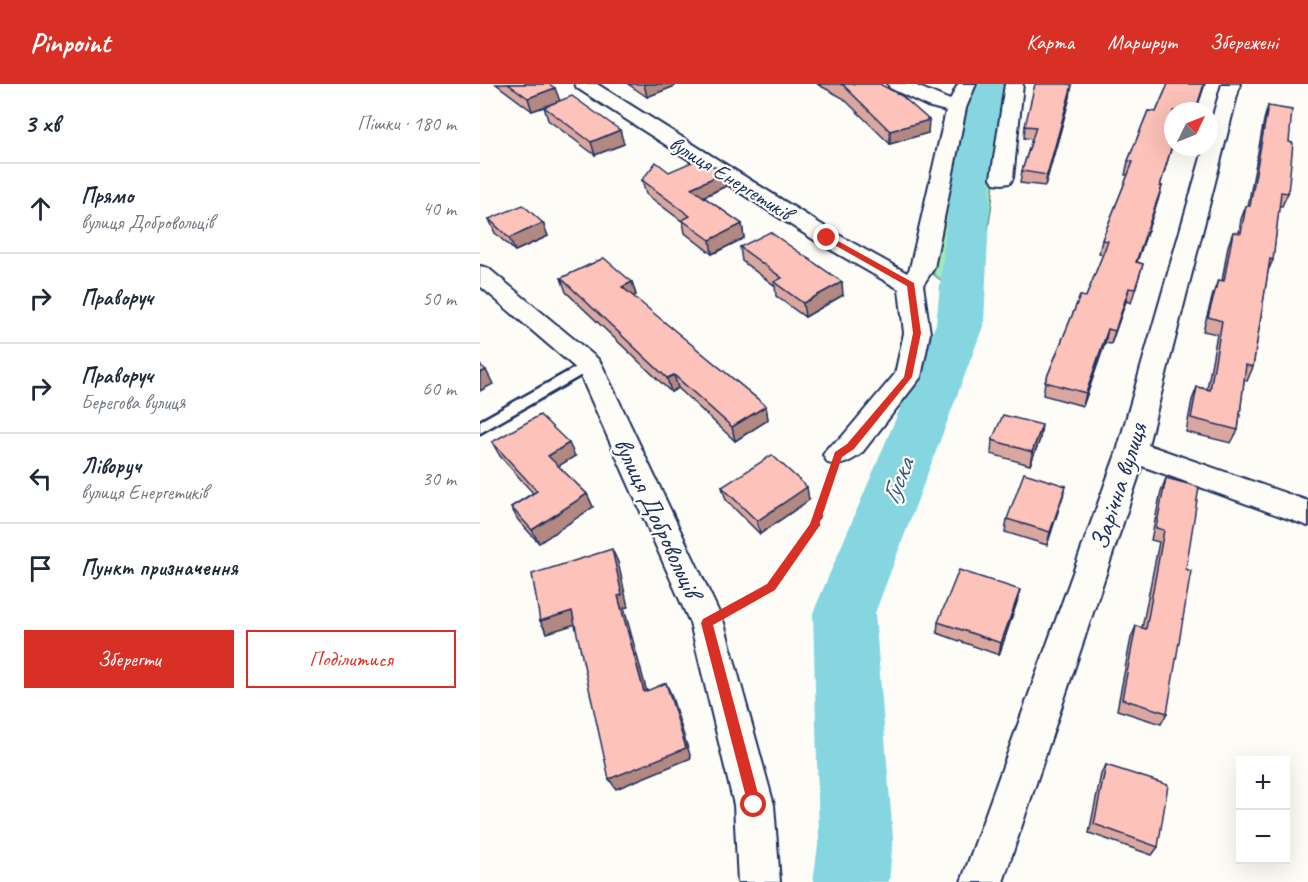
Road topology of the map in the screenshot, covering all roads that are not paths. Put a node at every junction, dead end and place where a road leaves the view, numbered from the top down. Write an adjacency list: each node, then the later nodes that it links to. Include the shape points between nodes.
1 (584, 84): 9 (street, вулиця Енергетиків, via 827,238)
2 (897, 84): 6 (street, via 933,102)
3 (967, 84): 6 (street)
4 (1014, 84): 7 (street)
5 (1232, 84): 12 (street, Зарічна вулиця)
6 (956, 108): 9 (street, via 922,268)
7 (1002, 178)
8 (480, 273): 10 (street, вулиця Добровольців)
9 (911, 285): 13 (street, via 917,333 908,377 851,446)
10 (589, 365): 11 (lane); 15 (street, вулиця Добровольців, via 707,623 754,805)
11 (480, 428)
12 (1132, 451): 14 (street); 16 (street, Зарічна вулиця)
13 (838, 455)
14 (1308, 514)
15 (759, 882)
16 (982, 882)

